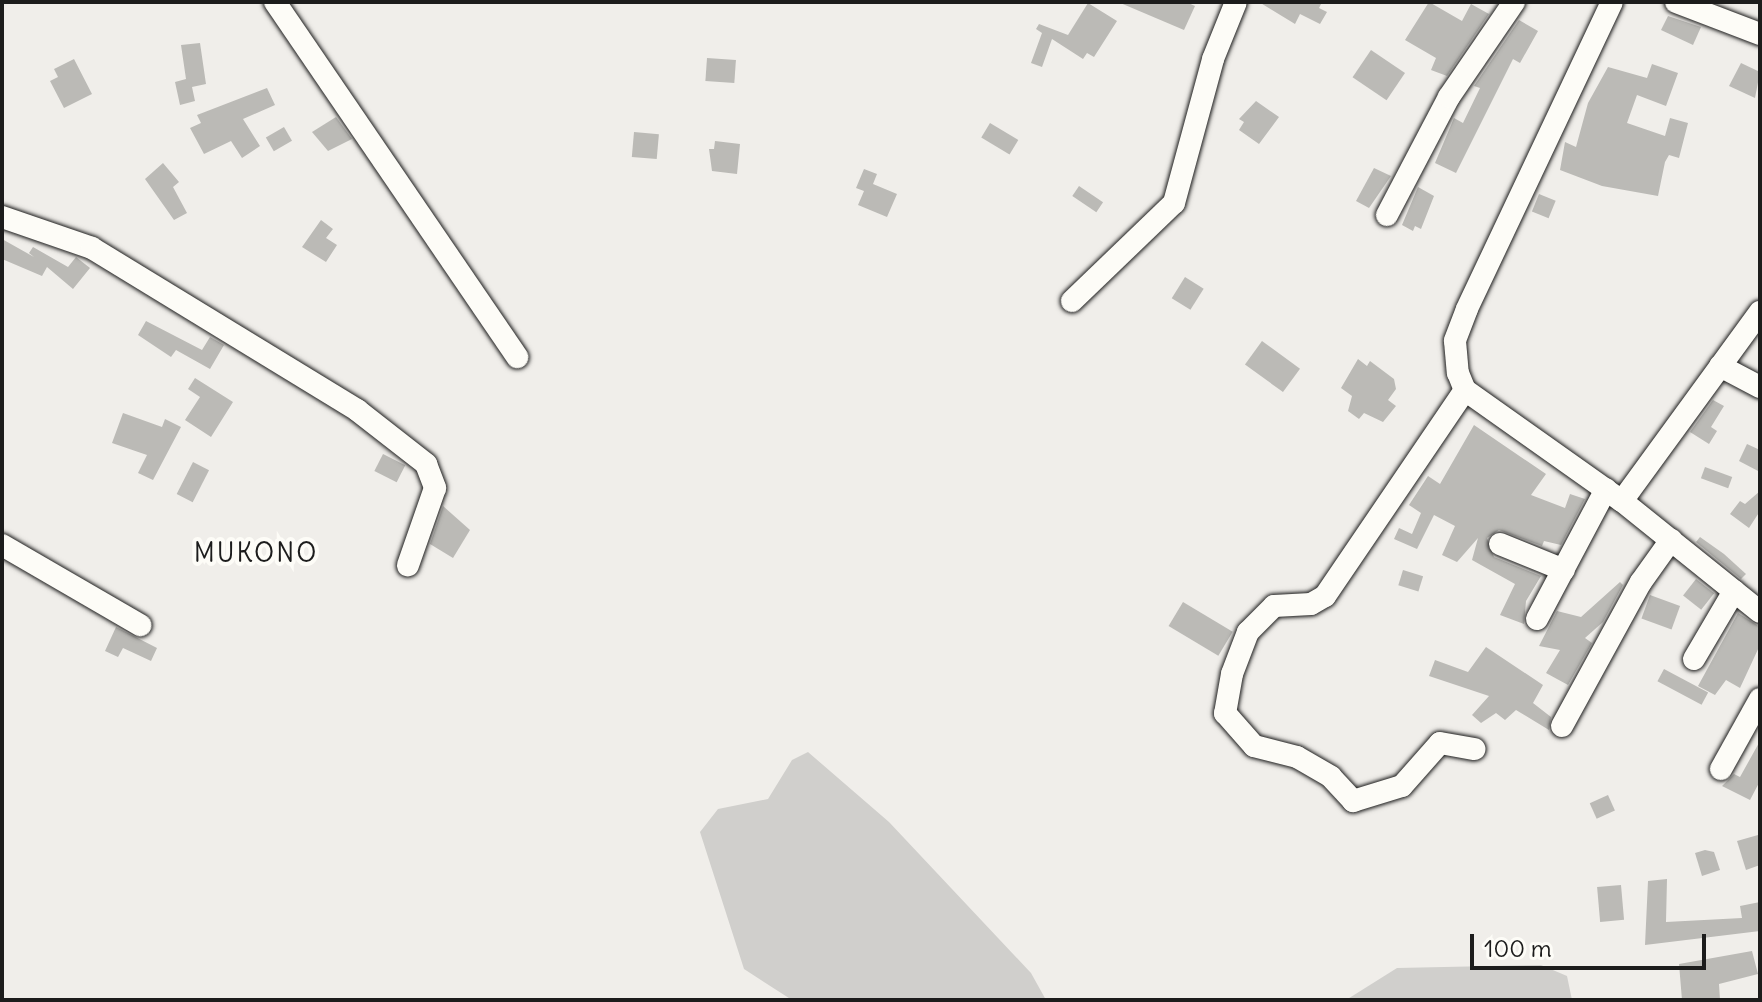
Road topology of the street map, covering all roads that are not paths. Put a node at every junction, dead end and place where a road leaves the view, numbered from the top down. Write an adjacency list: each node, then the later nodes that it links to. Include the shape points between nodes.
1 (275, 2): 11 (street)
2 (1236, 2): 9 (street, via 1213,59 1174,203)
3 (1514, 2): 7 (street, via 1449,97)
4 (1612, 2): 14 (street, via 1463,319 1455,341)
5 (1676, 2): 6 (street)
6 (1760, 34)
7 (1387, 215)
8 (2, 217): 19 (street, via 92,248 357,410 426,464 435,488)
9 (1072, 301)
10 (1760, 312): 12 (street)
11 (517, 357)
12 (1720, 366): 13 (street); 15 (street)
13 (1760, 387)
14 (1465, 390): 15 (street); 28 (street, via 1325,596 1311,604 1274,606 1248,632 1225,713 1254,746 1297,757 1331,777 1353,801 1402,786 1440,743)
15 (1614, 495): 16 (street); 20 (street)
16 (1671, 540): 21 (street); 27 (street, via 1641,582)
17 (1500, 544): 20 (street)
18 (2, 545): 24 (street)
19 (408, 565)
20 (1564, 570): 23 (street)
21 (1734, 591): 22 (street); 25 (street)
22 (1760, 612)
23 (1537, 619)
24 (140, 625)
25 (1694, 659)
26 (1760, 699): 29 (street)
27 (1562, 726)
28 (1474, 749)
29 (1721, 769)

